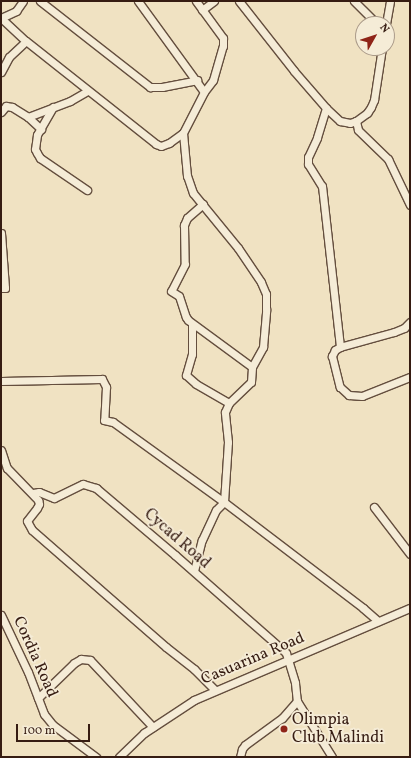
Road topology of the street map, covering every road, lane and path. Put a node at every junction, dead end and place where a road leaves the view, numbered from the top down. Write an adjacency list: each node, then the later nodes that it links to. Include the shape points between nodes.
1 (23, 1): 12 (street, via 16,11)
2 (40, 1): 16 (street, via 150,87)
3 (138, 1): 16 (street)
4 (196, 1): 9 (street)
5 (214, 1): 9 (street)
6 (239, 1): 20 (street)
7 (354, 1): 10 (street)
8 (390, 1): 11 (street)
9 (202, 10): 18 (street, via 221,35 223,42 213,80)
10 (369, 16)
11 (387, 16)
12 (1, 18): 13 (street)
13 (26, 41): 15 (street, via 10,57); 17 (street)
14 (381, 56): 23 (street, via 374,100 367,113)
15 (1, 72)
16 (196, 80): 18 (street)
17 (87, 91): 19 (street, via 70,101); 25 (street, via 156,144 161,146 169,143)
18 (204, 92): 25 (street)
19 (52, 107): 22 (street); 24 (street)
20 (326, 108): 23 (street, via 340,121); 33 (street, via 308,157 308,164 322,186)
21 (1, 112): 22 (street, via 6,106 12,107)
22 (28, 117): 24 (street)
23 (356, 121): 28 (street, via 363,136 379,148 388,159)
24 (41, 129): 26 (street, via 36,141 40,158)
25 (183, 133): 27 (street, via 191,188)
26 (87, 190)
27 (203, 204): 32 (street, via 187,218 184,225 185,264 171,291 179,296 186,318); 34 (street, via 238,248 266,294 263,346)
28 (410, 205)
29 (1, 233): 30 (street, via 5,288)
30 (1, 288)
31 (410, 322): 33 (street, via 394,332)
32 (192, 324): 34 (street); 37 (street, via 192,354 186,375 196,384)
33 (340, 347): 35 (street, via 332,356 333,363 340,387 349,394 362,396)
34 (252, 367): 37 (street, via 251,382)
35 (410, 377)
36 (1, 381): 40 (street, via 102,379 106,387 104,420 113,422)
37 (229, 403): 40 (street, via 225,412 228,442)
38 (1, 450): 39 (street, via 7,468)
39 (33, 493): 43 (street, Cycad Road, via 39,492 54,498 83,484 90,485); 48 (street, via 39,504 27,522 32,530 166,648 194,668)
40 (224, 502): 43 (street, via 216,510 202,540); 46 (street)
41 (374, 507): 42 (street)
42 (410, 554)
43 (194, 571): 47 (street, Cycad Road, via 275,642 286,653)
44 (410, 608): 46 (street, Casuarina Road)
45 (1, 615): 49 (street, Cordia Road)
46 (378, 621): 47 (street, Casuarina Road)
47 (288, 660): 48 (street, Casuarina Road); 50 (street, Cycad Road)
48 (215, 690): 51 (street, Casuarina Road, via 194,700)
49 (38, 698): 51 (street, via 74,663 81,659 90,660); 52 (street, Cordia Road, via 44,714 53,725)
50 (297, 701): 54 (street, via 282,718 245,745); 55 (street)
51 (152, 727): 53 (street, Casuarina Road)
52 (96, 757)
53 (118, 757)
54 (240, 757)
55 (332, 757)

